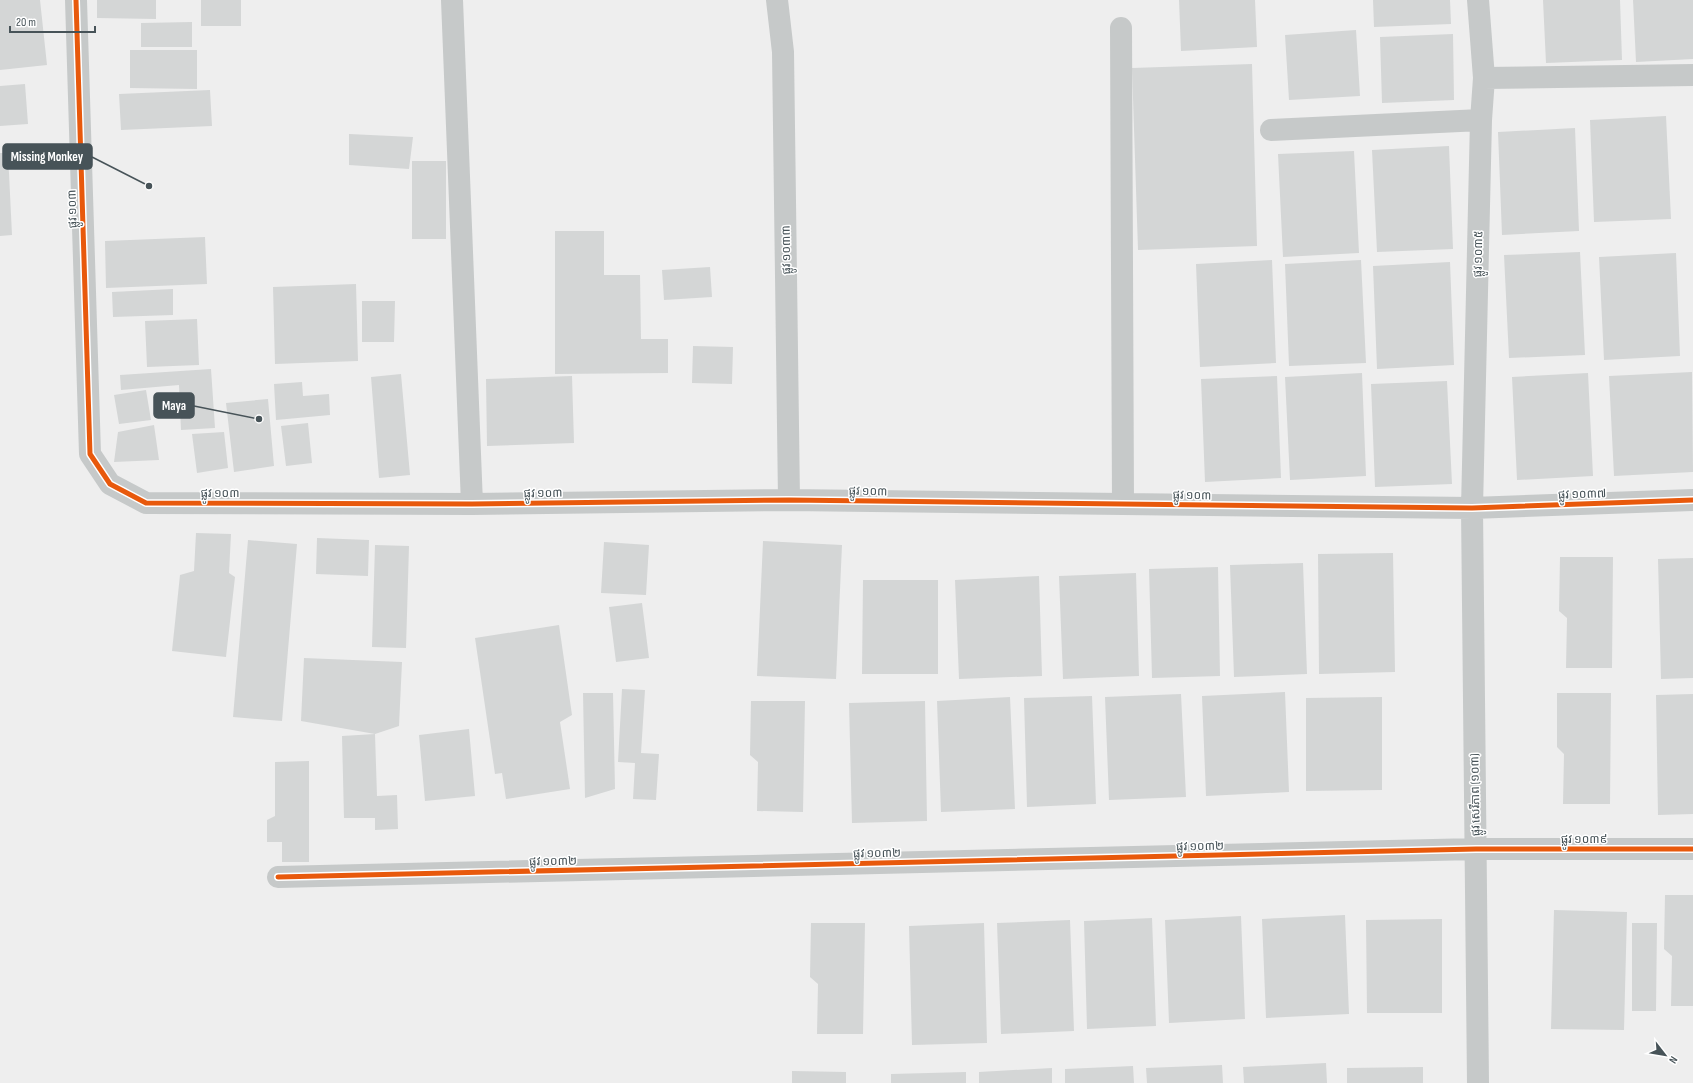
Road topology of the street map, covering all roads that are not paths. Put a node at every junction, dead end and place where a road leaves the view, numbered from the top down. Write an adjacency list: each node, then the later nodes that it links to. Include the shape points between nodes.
1 (76, 0): 12 (street, ផ្លូវ ១០៣, via 90,454 110,484 146,503)
2 (452, 0): 12 (street)
3 (777, 0): 10 (street, ផ្លូវ ១០៣៣, via 783,52)
4 (1478, 0): 7 (street, ផ្លូវ ១០៣៥)
5 (1121, 28): 13 (street)
6 (1693, 75): 7 (street)
7 (1484, 78): 8 (street, ផ្លូវ ១០៣៥)
8 (1481, 120): 9 (street); 14 (street, ផ្លូវ ១០៣៥)
9 (1271, 130)
10 (789, 500): 12 (street, ផ្លូវ ១០៣); 13 (street, ផ្លូវ ១០៣)
11 (1693, 500): 14 (street, ផ្លូវ ១០៣៧)
12 (472, 504)
13 (1123, 504): 14 (street, ផ្លូវ ១០៣)
14 (1472, 508): 15 (street, ផ្លូវ សេរីភាព (១០៣))
15 (1476, 849): 16 (street, ផ្លូវ ១០៣៩); 17 (street, ផ្លូវ ១០៣២); 18 (street, ផ្លូវ សេរីភាព (១០៣))
16 (1693, 849)
17 (278, 877)
18 (1478, 1083)

